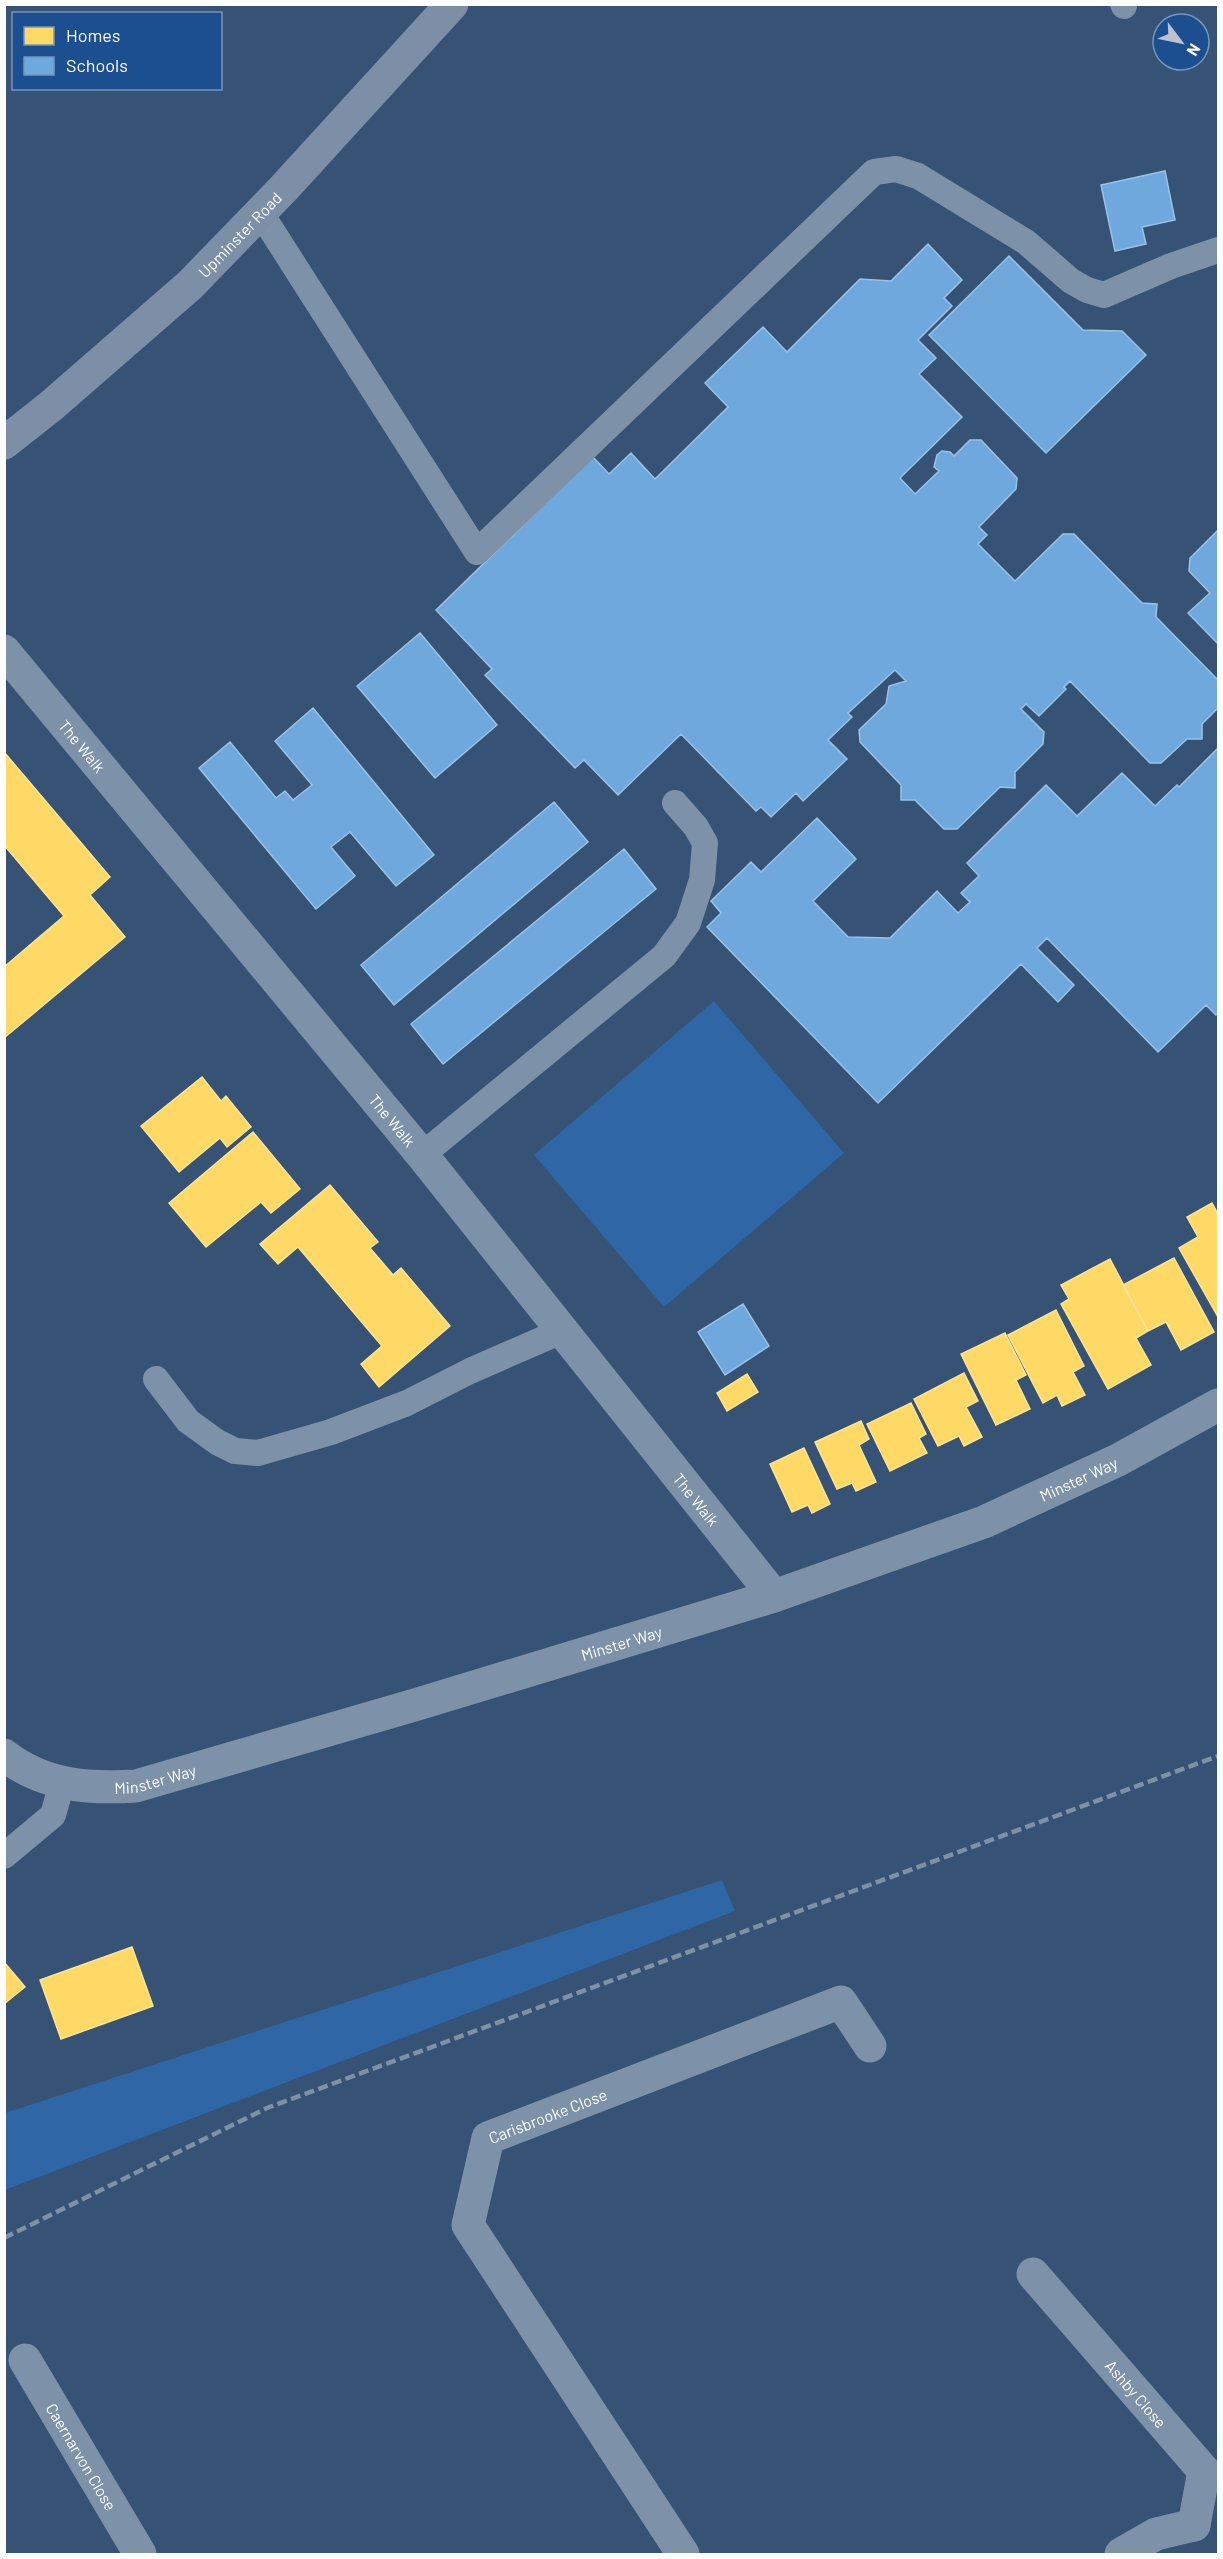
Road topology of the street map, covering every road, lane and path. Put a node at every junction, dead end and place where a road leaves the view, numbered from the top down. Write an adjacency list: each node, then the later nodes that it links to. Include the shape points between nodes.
1 (452, 4): 2 (main road, Upminster Road)
2 (260, 212): 3 (lane, via 477,552 874,172 896,170 918,176 1026,242 1071,281 1104,295); 4 (main road, Upminster Road, via 190,285)
3 (1218, 250)
4 (4, 443)
5 (4, 651): 7 (street, The Walk)
6 (675, 803): 7 (lane, via 705,843 702,880 688,923 664,956)
7 (422, 1155): 8 (street, The Walk)
8 (564, 1330): 9 (lane, via 407,1403 258,1453 235,1451 188,1421); 11 (street, The Walk)
9 (156, 1379)
10 (1218, 1405): 11 (street, Minster Way, via 1118,1460 984,1522)
11 (774, 1596): 13 (street, Minster Way, via 136,1786 96,1788)
12 (4, 1755): 13 (street, Minster Way, via 34,1773)
13 (62, 1783): 14 (lane, via 53,1815)
14 (4, 1857)
15 (870, 2046): 20 (street, Carisbrooke Close, via 841,2002 488,2138 468,2225)
16 (1033, 2274): 18 (street, Ashby Close, via 1204,2471)
17 (25, 2360): 19 (street, Caernarvon Close)
18 (1206, 2530): 21 (street, via 1156,2534)
19 (140, 2554)
20 (682, 2554)
21 (1121, 2554)

